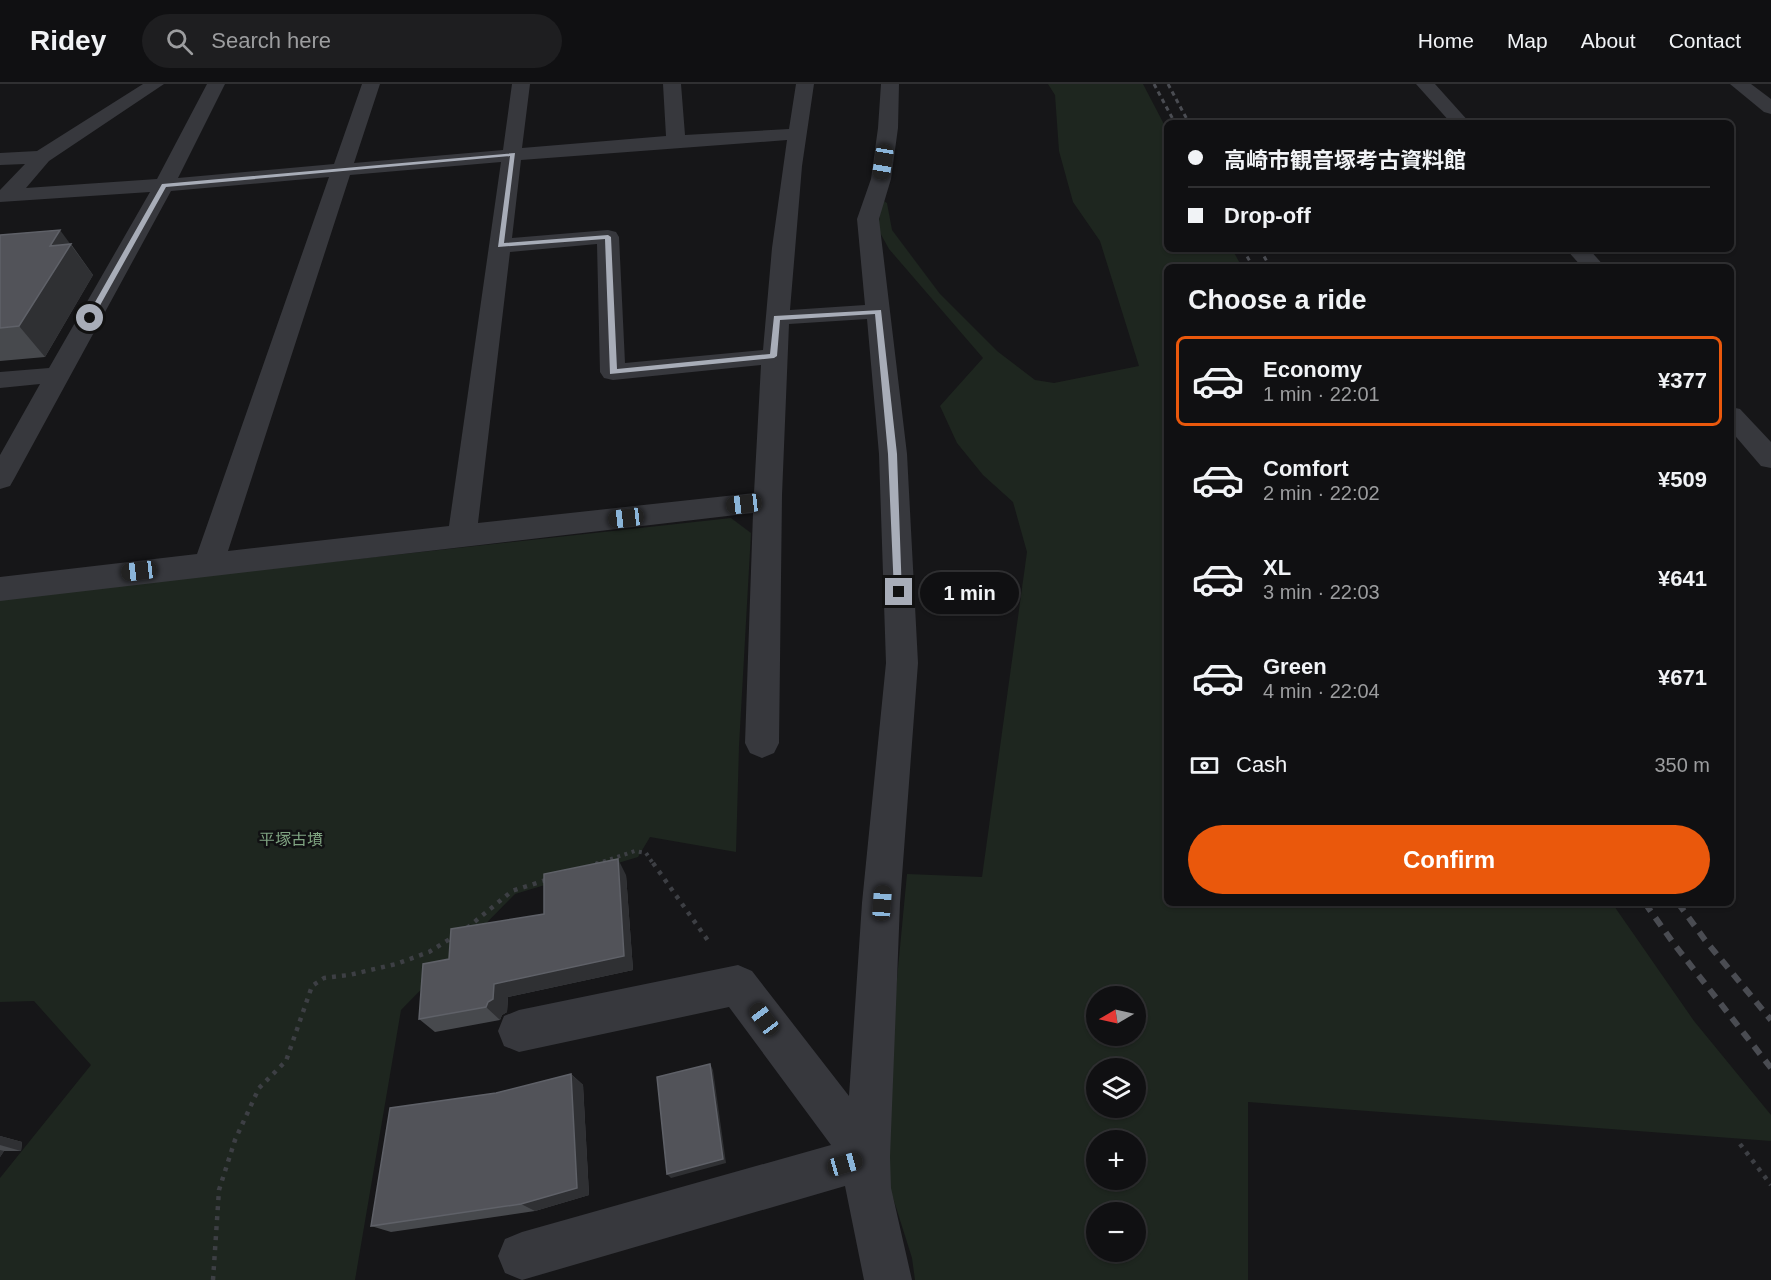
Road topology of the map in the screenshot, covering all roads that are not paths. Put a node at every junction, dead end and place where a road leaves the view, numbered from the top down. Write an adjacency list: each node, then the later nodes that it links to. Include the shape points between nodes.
1 (155, 84): 15 (street)
2 (216, 84): 18 (street)
3 (370, 84): 17 (street)
4 (521, 84): 14 (street)
5 (672, 84): 13 (street)
6 (804, 84): 12 (street)
7 (890, 84): 23 (street, via 880,179 868,219)
8 (1425, 84): 11 (street)
9 (1739, 84): 10 (street)
10 (1771, 108)
11 (1458, 120)
12 (796, 134): 13 (street); 24 (street)
13 (676, 141): 14 (street)
14 (513, 154): 17 (street); 20 (street)
15 (42, 157): 16 (street); 19 (street)
16 (0, 159)
17 (341, 169): 18 (street); 33 (street)
18 (164, 185): 19 (street); 26 (street)
19 (4, 196)
20 (500, 246): 25 (street, via 608,237 613,372); 32 (street)
21 (1581, 252): 22 (street)
22 (1591, 264)
23 (878, 311): 24 (street); 37 (street, via 892,454 902,663 882,892)
24 (776, 318): 25 (street)
25 (774, 356): 31 (street)
26 (58, 375): 27 (street); 30 (street)
27 (0, 380)
28 (1734, 418): 29 (street)
29 (1771, 459)
30 (0, 479)
31 (767, 501): 32 (street); 35 (street)
32 (462, 537): 33 (street)
33 (208, 562): 34 (street)
34 (0, 589)
35 (762, 743)
36 (519, 1031): 37 (street, via 738,985)
37 (868, 1157): 38 (street); 39 (street, via 868,1188)
38 (522, 1256)
39 (888, 1280)

